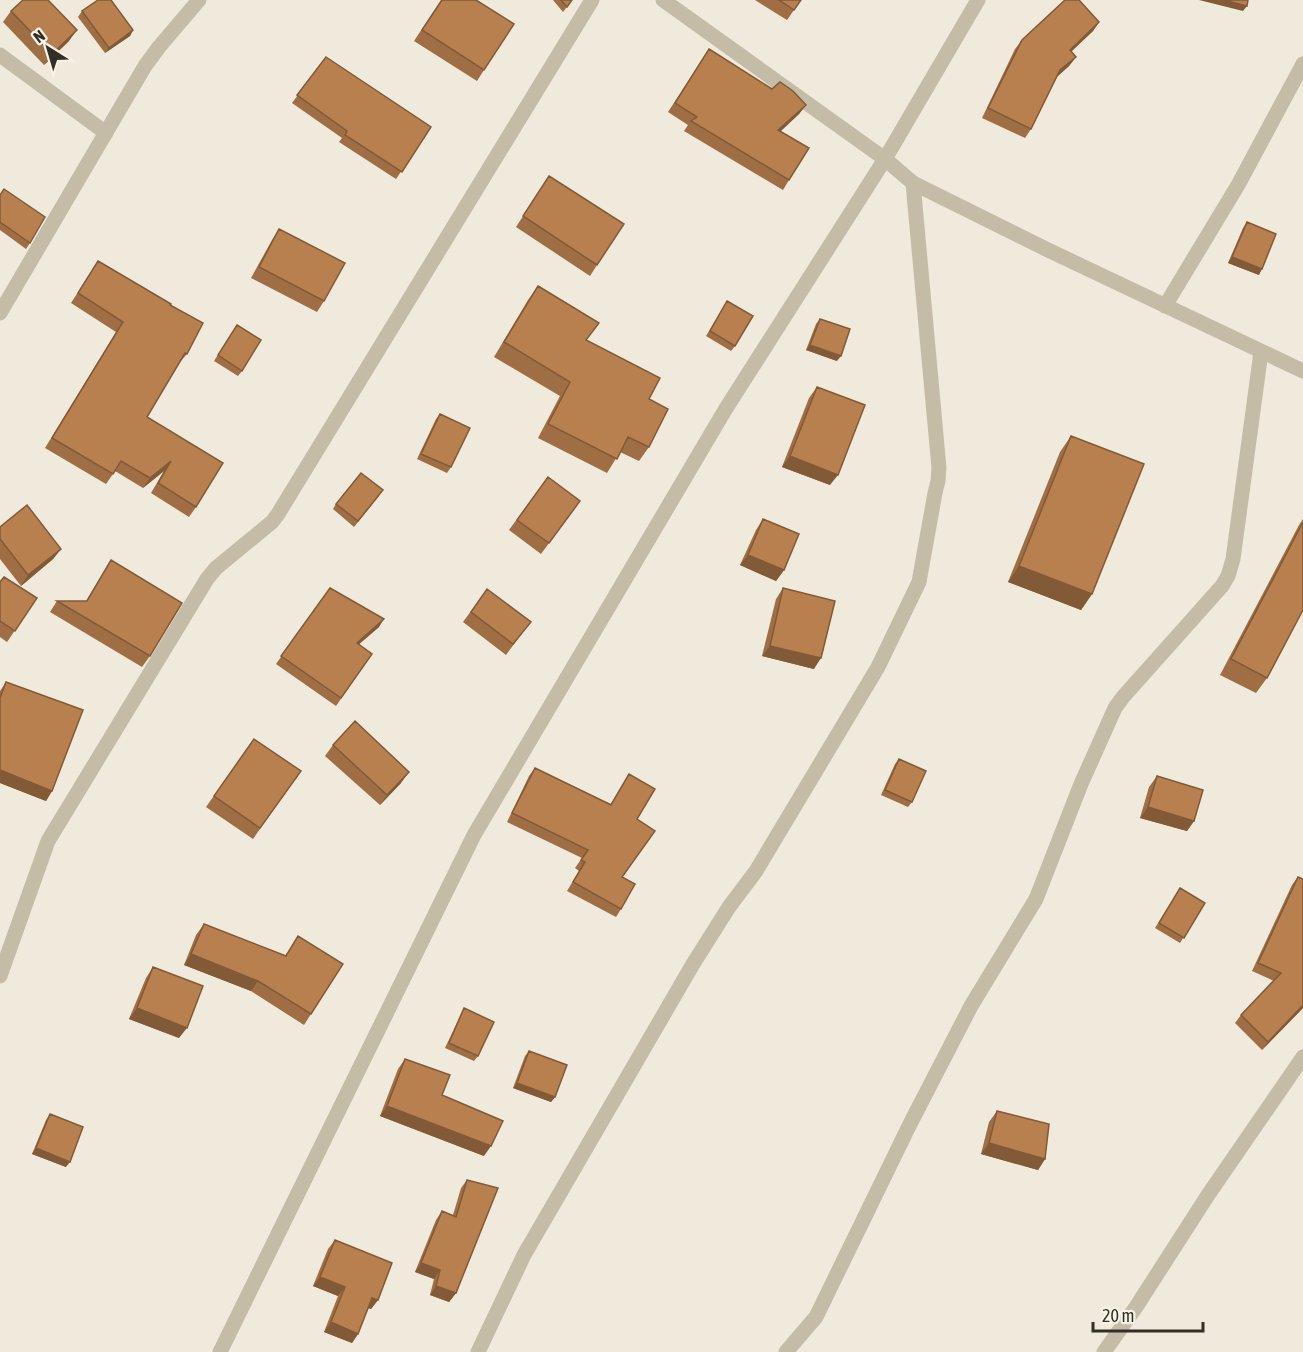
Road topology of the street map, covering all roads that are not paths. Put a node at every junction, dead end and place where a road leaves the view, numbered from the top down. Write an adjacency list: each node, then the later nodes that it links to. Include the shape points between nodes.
1 (199, 0): 7 (street, via 145,66)
2 (592, 0): 14 (street, via 278,514 207,579 54,831 42,854)
3 (663, 0): 8 (street)
4 (978, 0): 8 (street)
5 (0, 55): 7 (street)
6 (1303, 64): 10 (street, via 1238,185)
7 (106, 133): 11 (street)
8 (885, 159): 9 (street); 16 (street, via 725,410 474,835)
9 (913, 183): 10 (street); 17 (street, via 939,468 919,582 878,667 756,871 693,964 524,1255)
10 (1165, 306): 12 (street)
11 (0, 313)
12 (1261, 352): 13 (street); 18 (street, via 1228,576 1115,708 1036,899 970,1006 816,1317)
13 (1303, 371)
14 (0, 976)
15 (1303, 1057): 19 (street)
16 (220, 1352)
17 (478, 1352)
18 (786, 1352)
19 (1104, 1352)

